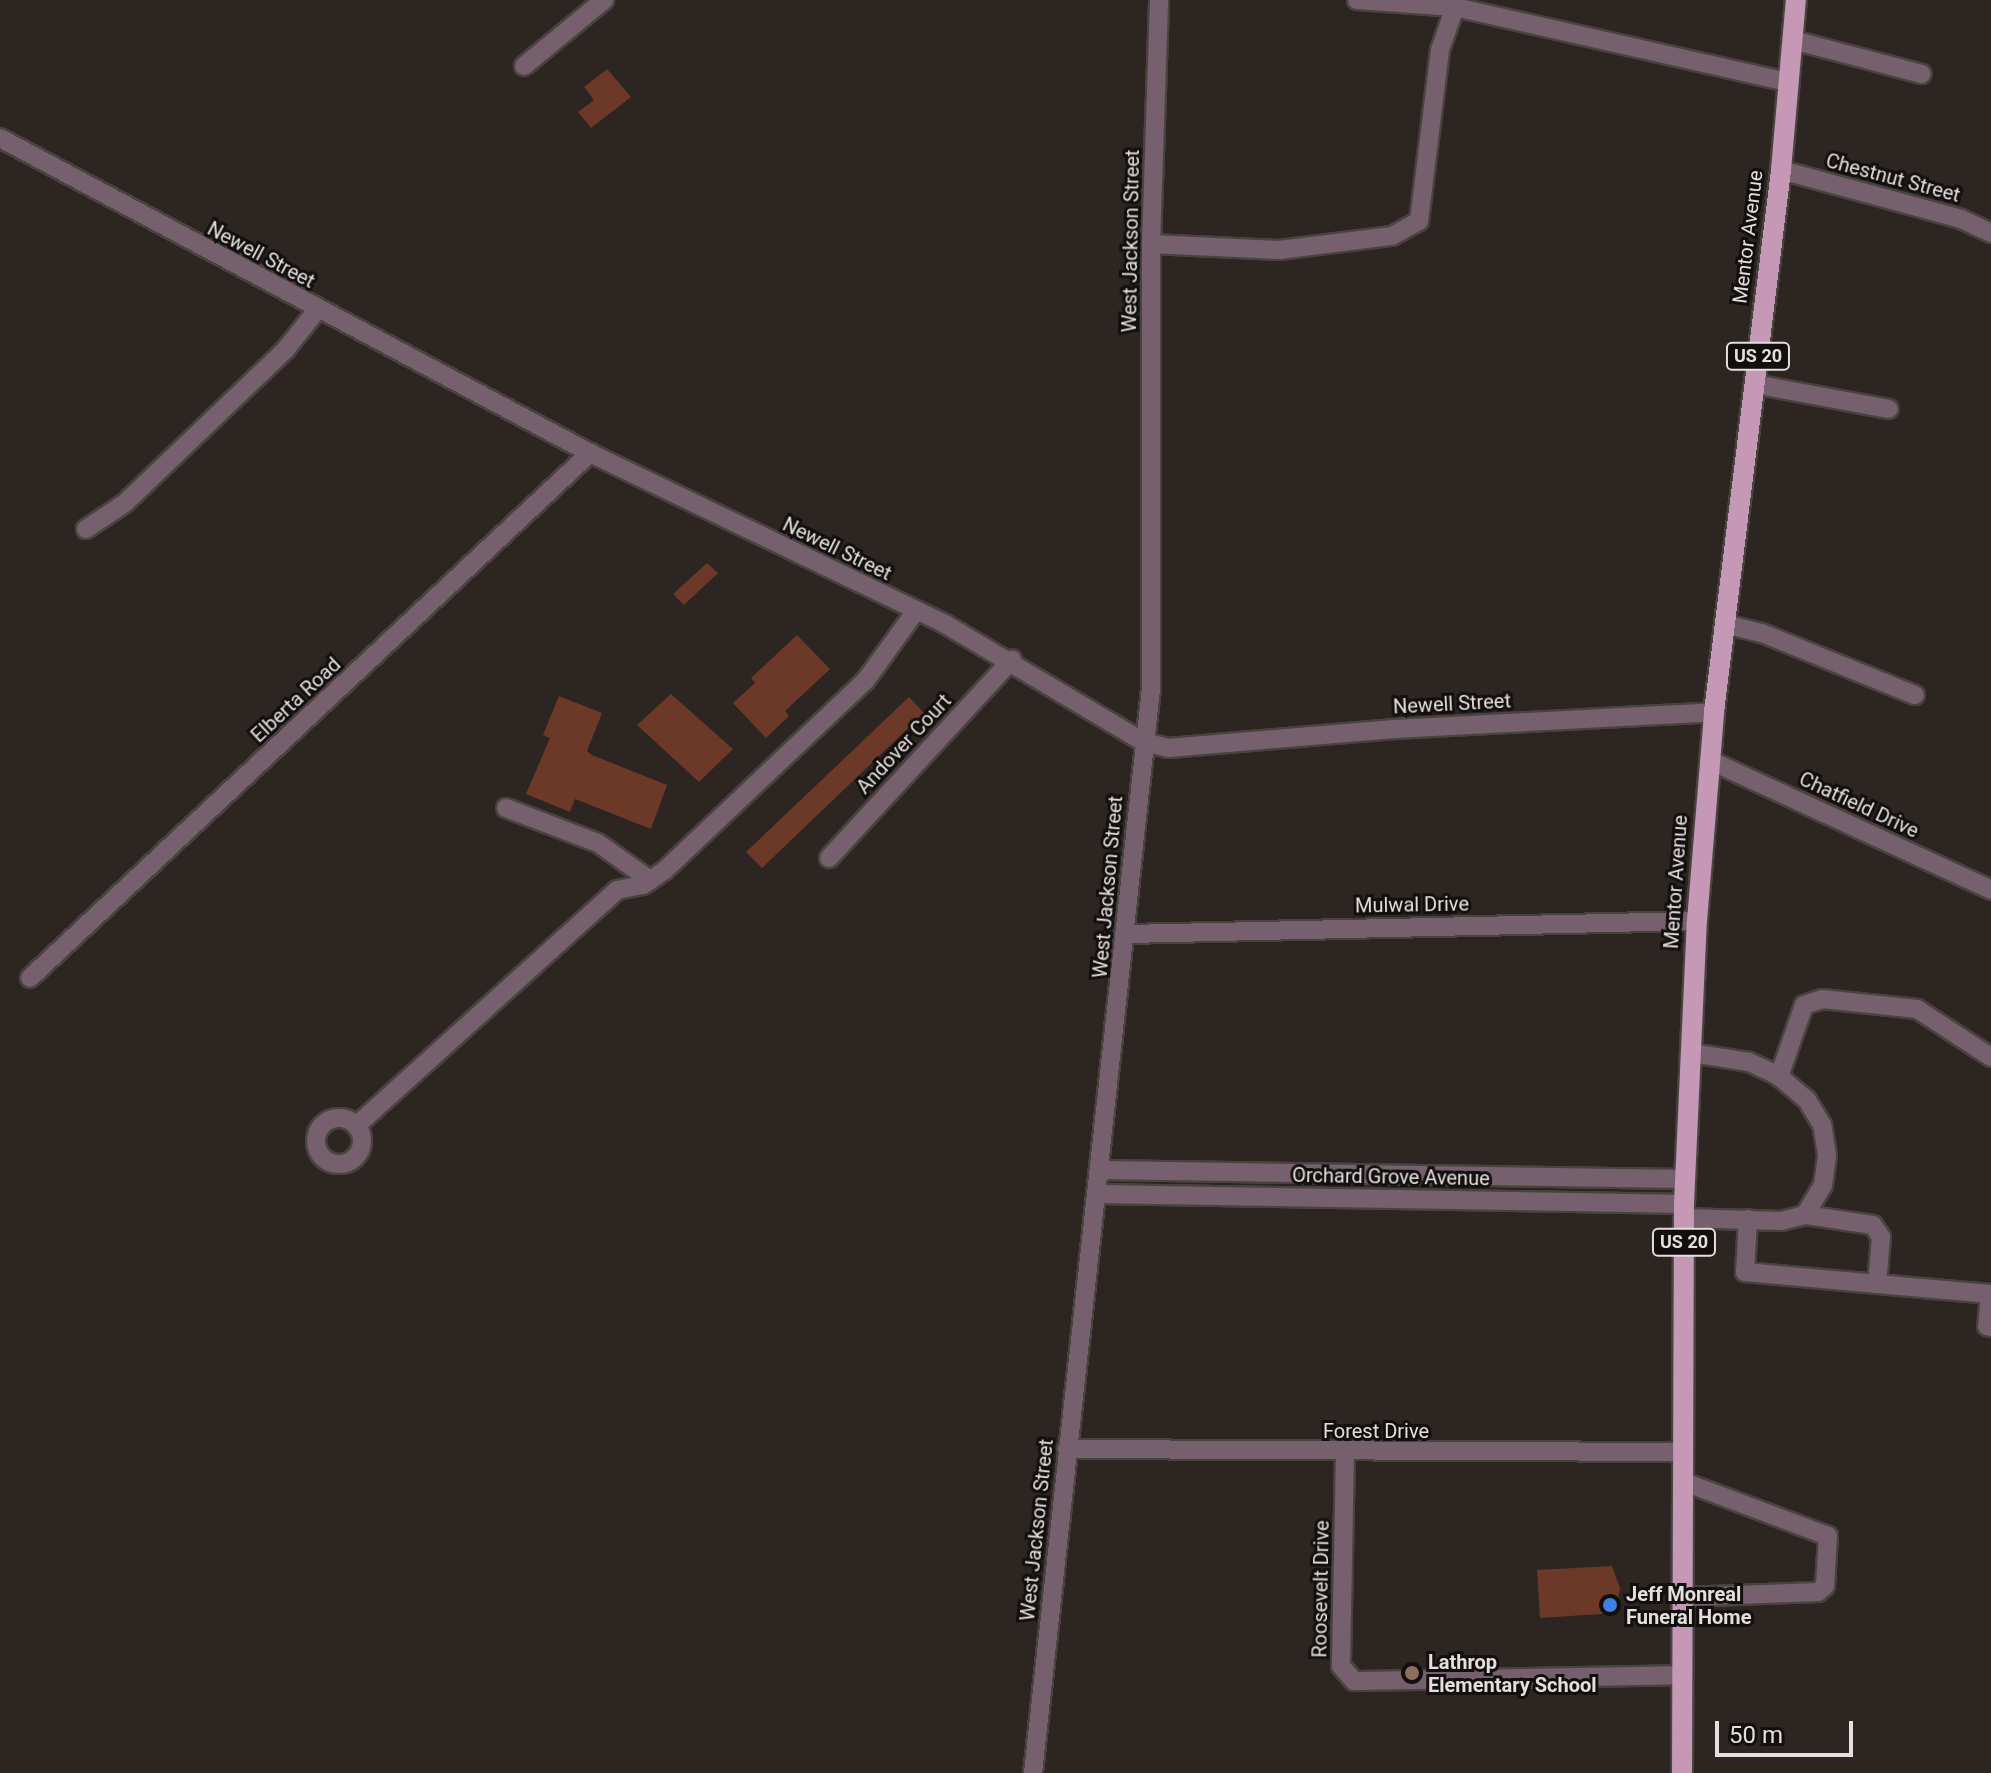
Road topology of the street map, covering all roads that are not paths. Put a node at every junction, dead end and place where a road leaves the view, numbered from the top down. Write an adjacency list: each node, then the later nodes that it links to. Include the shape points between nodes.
1 (604, 0): 7 (street)
2 (1159, 0): 13 (street, West Jackson Street)
3 (1357, 0): 5 (street)
4 (1796, 0): 6 (main road, Mentor Avenue / US 20)
5 (1455, 7): 9 (street); 13 (street, via 1440,50 1419,221 1392,236 1279,250)
6 (1793, 40): 8 (street); 9 (main road, Mentor Avenue / US 20)
7 (524, 66)
8 (1922, 74)
9 (1789, 82): 11 (main road, Mentor Avenue / US 20)
10 (0, 138): 14 (street, Newell Street)
11 (1781, 170): 12 (street, Chestnut Street, via 1961,219); 15 (main road, Mentor Avenue / US 20)
12 (1991, 233)
13 (1151, 244): 24 (street, West Jackson Street, via 1151,689)
14 (317, 310): 17 (street, Newell Street); 18 (street, via 286,349 125,503)
15 (1754, 384): 16 (street); 20 (main road, Mentor Avenue / US 20)
16 (1889, 409)
17 (590, 453): 19 (street, Newell Street); 32 (street, Elberta Road)
18 (86, 529)
19 (915, 612): 21 (street, Newell Street); 28 (street, via 866,680)
20 (1725, 624): 22 (street, via 1762,633); 23 (main road, Mentor Avenue / US 20)
21 (1012, 660): 24 (street, Newell Street); 27 (street, Andover Court)
22 (1915, 695)
23 (1714, 712): 24 (street, Newell Street, via 1168,748); 25 (main road, Mentor Avenue / US 20)
24 (1144, 742): 31 (street, West Jackson Street)
25 (1709, 760): 29 (street, Chatfield Drive); 30 (main road, Mentor Avenue / US 20)
26 (506, 808): 28 (street, via 598,843)
27 (829, 858)
28 (650, 880): 36 (street, via 617,890 605,900)
29 (1991, 890)
30 (1697, 921): 31 (street, Mulwal Drive); 33 (main road, Mentor Avenue / US 20)
31 (1127, 934): 37 (street, West Jackson Street)
32 (30, 978)
33 (1691, 1053): 35 (street, via 1749,1062); 38 (main road, Mentor Avenue / US 20)
34 (1991, 1057): 35 (street, via 1917,1009 1822,999 1804,1005)
35 (1779, 1077): 41 (street, via 1807,1100 1822,1125 1823,1185)
36 (356, 1126)
37 (1101, 1170): 38 (street, Orchard Grove Avenue); 39 (street, West Jackson Street)
38 (1685, 1179): 40 (main road, Mentor Avenue / US 20)
39 (1098, 1194): 40 (street, Orchard Grove Avenue); 46 (street, West Jackson Street)
40 (1684, 1211): 42 (street, Orchard Grove Avenue); 47 (main road, Mentor Avenue / US 20)
41 (1805, 1215): 42 (street, Orchard Grove Avenue, via 1781,1221); 43 (street, Orchard Grove Avenue, via 1873,1225 1881,1237)
42 (1748, 1219): 43 (street, via 1745,1272)
43 (1877, 1284): 44 (street)
44 (1990, 1294): 45 (street)
45 (1991, 1327)
46 (1067, 1449): 48 (street, Forest Drive); 52 (street, West Jackson Street)
47 (1684, 1452): 48 (street, Forest Drive); 49 (main road, Mentor Avenue / US 20)
48 (1345, 1453): 51 (street, Roosevelt Drive, via 1341,1666 1354,1681)
49 (1684, 1482): 50 (main road, Mentor Avenue / US 20); 50 (street, via 1828,1536 1825,1586 1818,1592)
50 (1683, 1597): 51 (main road, Mentor Avenue / US 20)
51 (1683, 1675): 53 (main road, Mentor Avenue / US 20)
52 (1033, 1773)
53 (1682, 1773)

